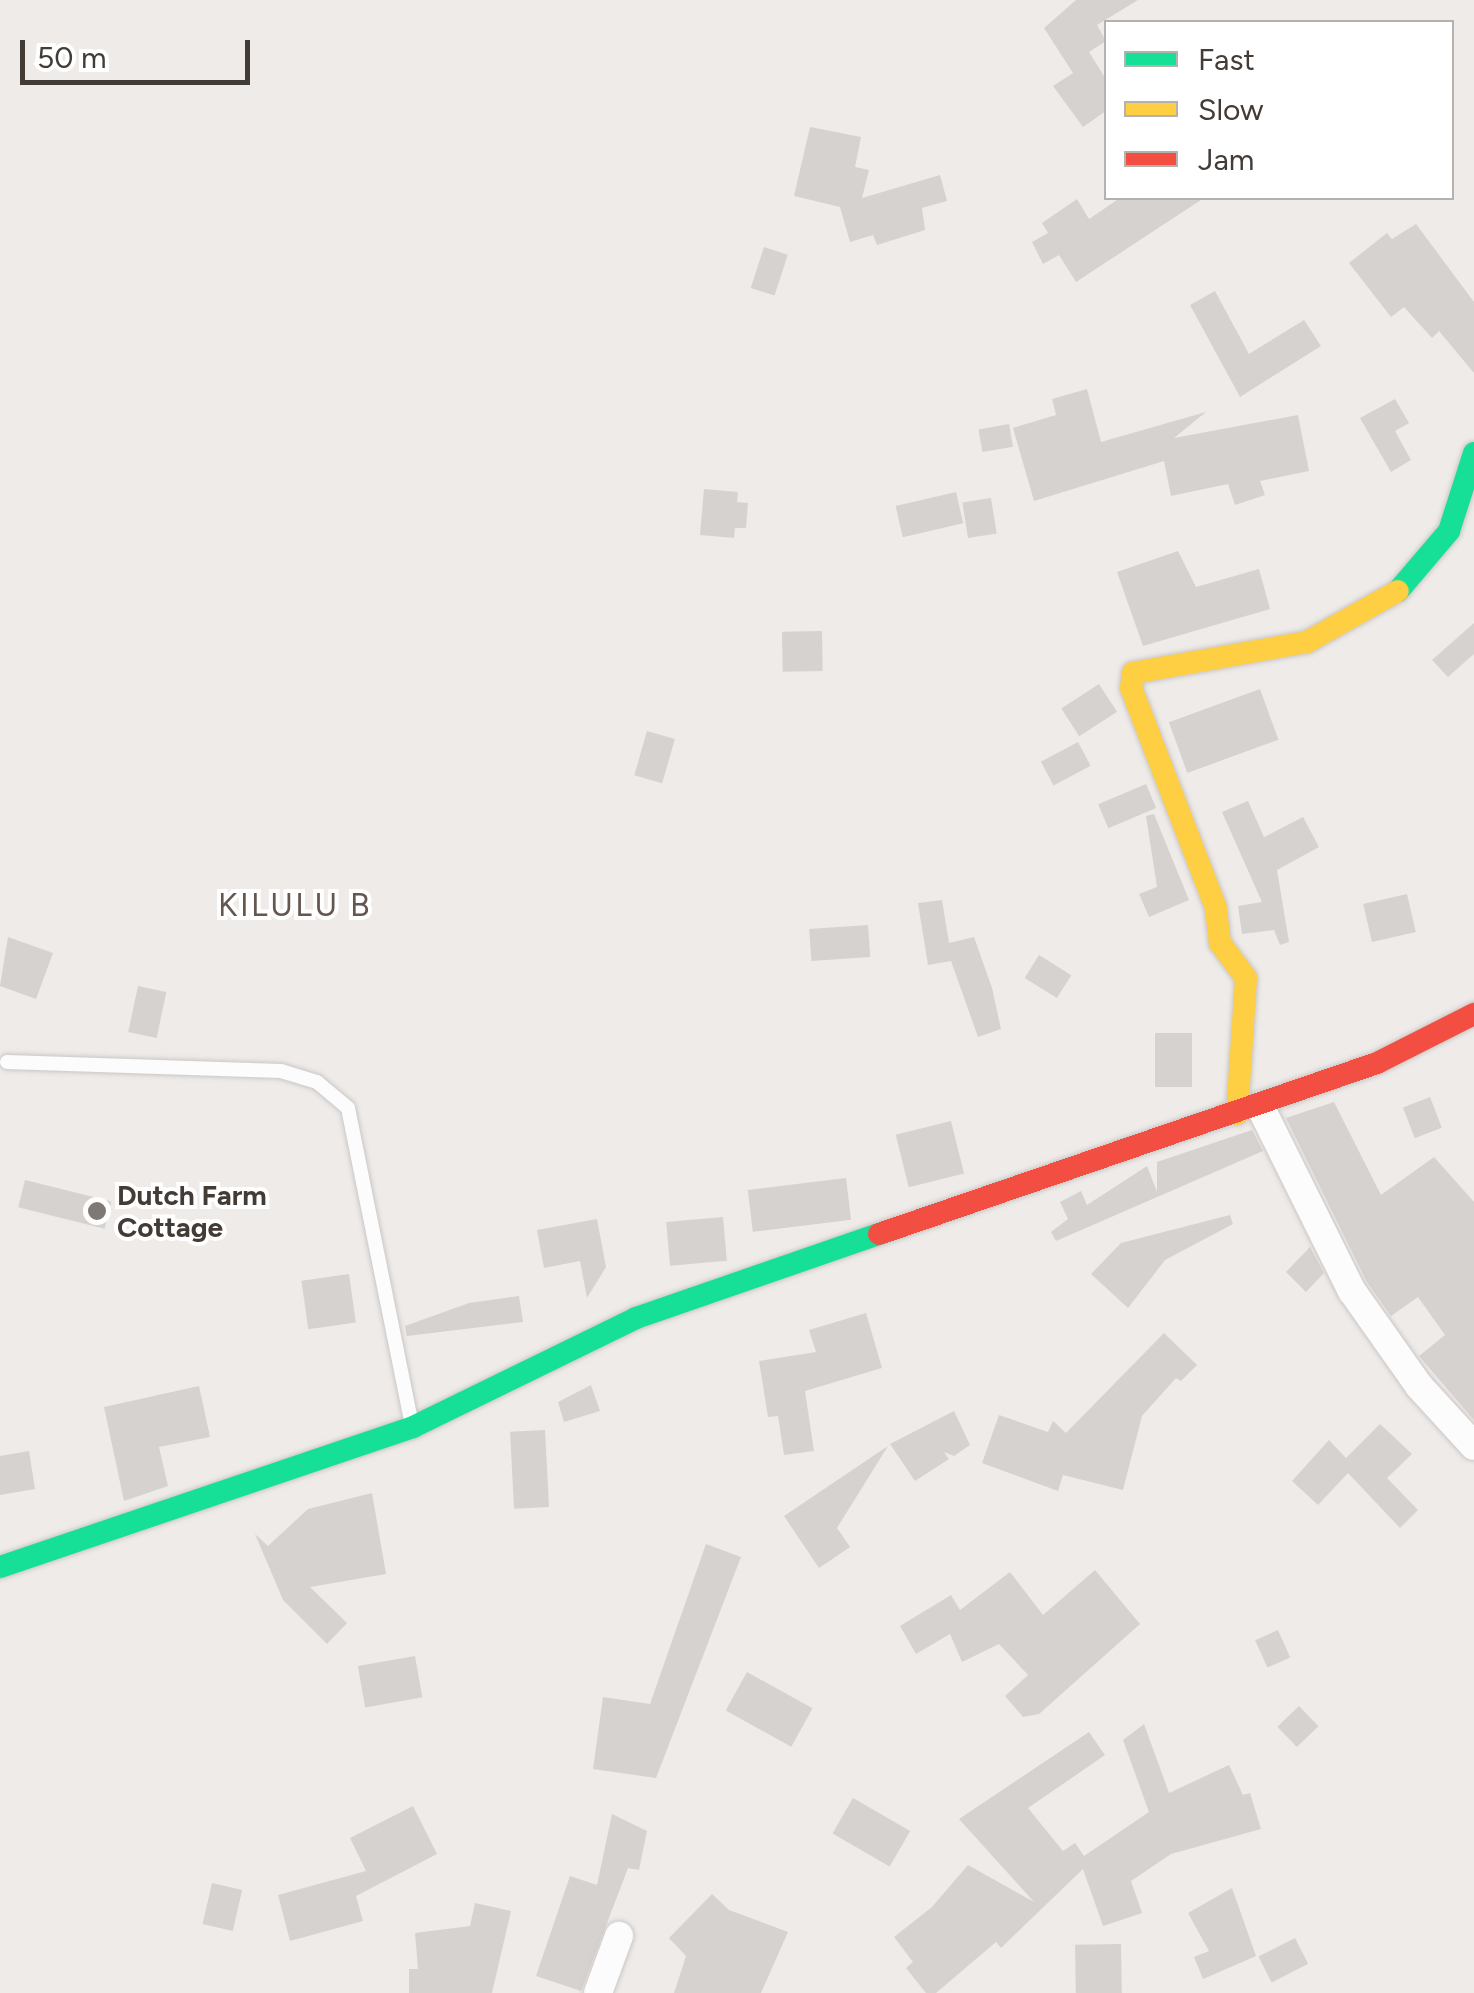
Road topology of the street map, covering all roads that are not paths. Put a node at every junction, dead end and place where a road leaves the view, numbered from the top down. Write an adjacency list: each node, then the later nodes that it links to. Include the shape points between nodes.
1 (1474, 453): 4 (street, via 1449,532 1420,572 1381,606 1307,642 1134,674 1130,688 1216,908 1220,943 1246,978)
2 (1474, 1014): 4 (street, via 1377,1063)
3 (6, 1062): 5 (lane, via 281,1071 316,1082 348,1108)
4 (1248, 1110): 5 (street, via 636,1318); 6 (street, via 1352,1291 1419,1386)
5 (412, 1427): 7 (street)
6 (1474, 1446)
7 (0, 1566)
8 (619, 1936): 9 (street)
9 (598, 1993)

